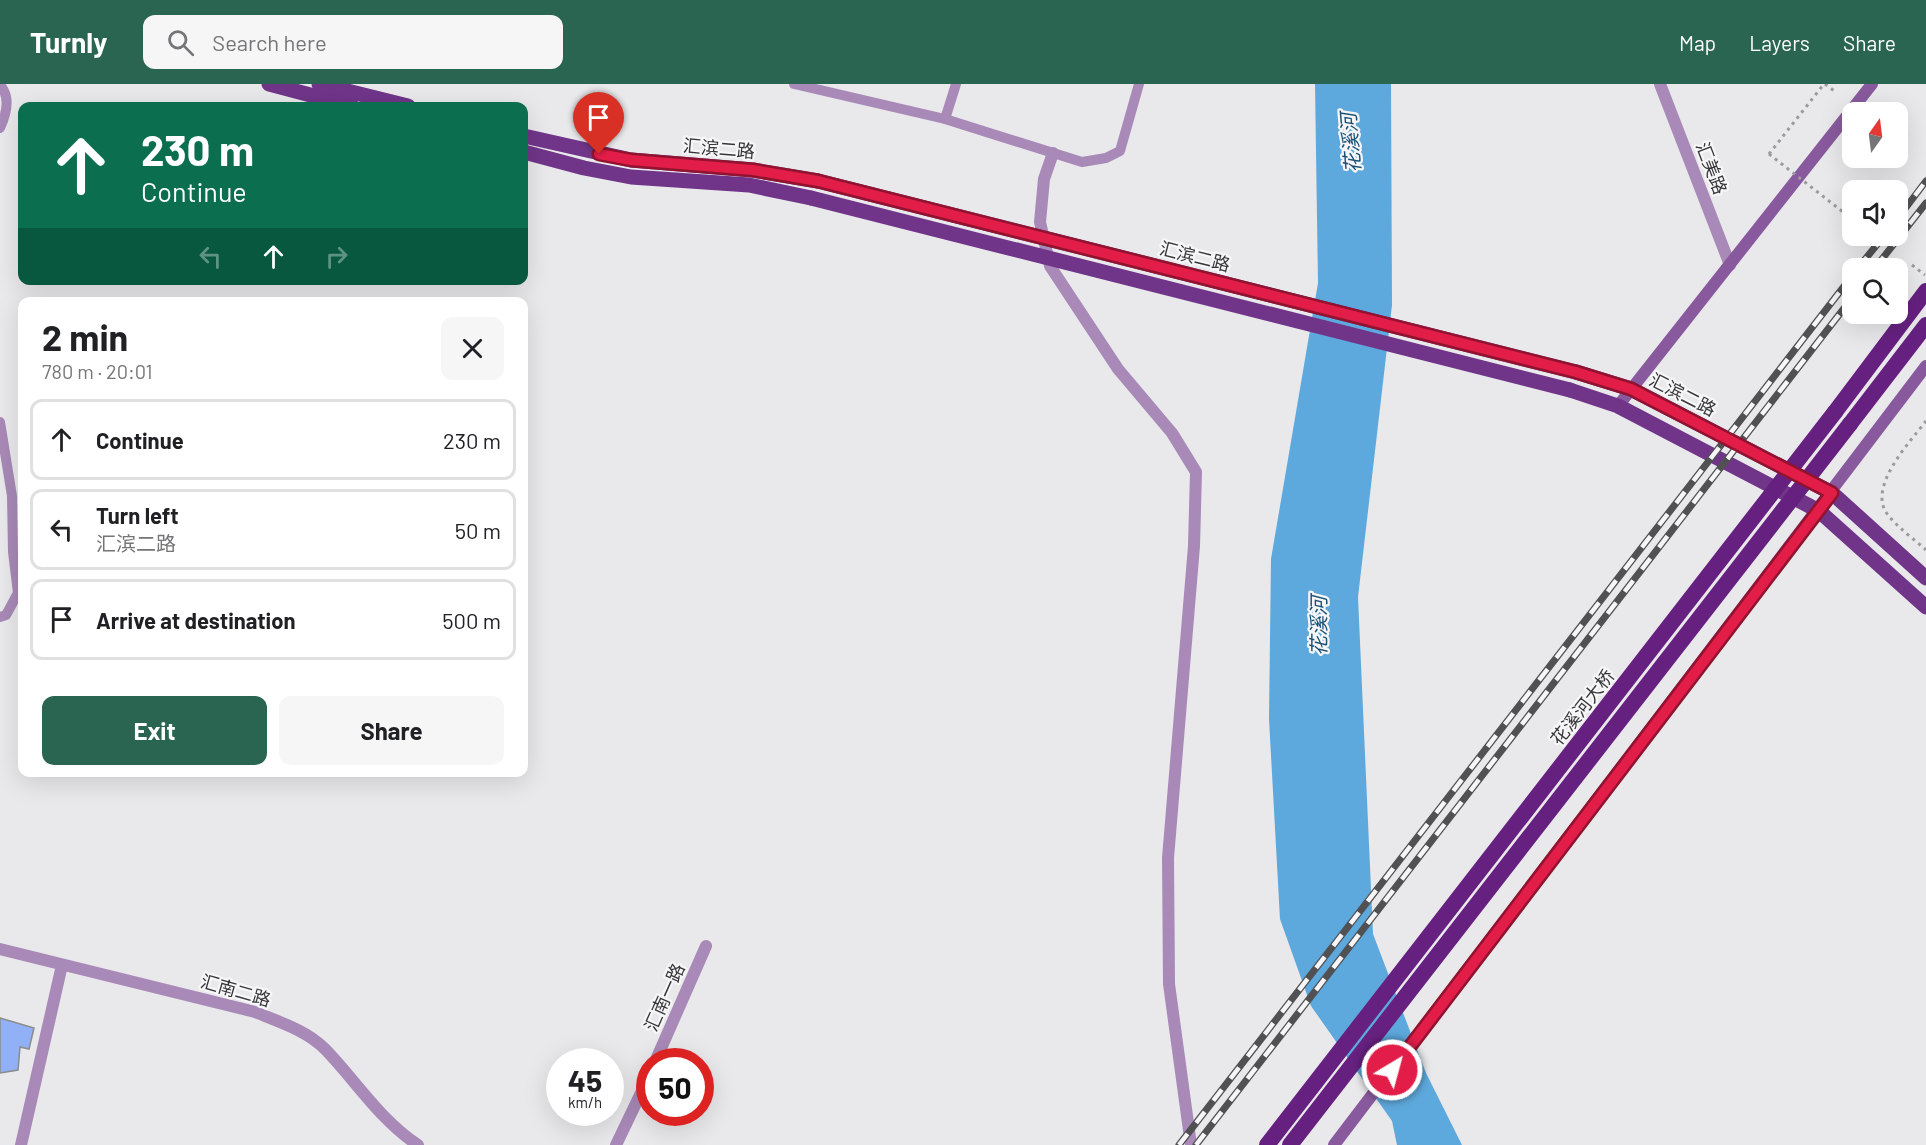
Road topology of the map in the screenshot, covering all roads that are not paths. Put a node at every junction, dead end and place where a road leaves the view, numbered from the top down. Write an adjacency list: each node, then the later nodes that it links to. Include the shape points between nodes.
1 (270, 84): 9 (main road)
2 (319, 84): 10 (main road)
3 (794, 84): 11 (lane)
4 (957, 84): 11 (lane)
5 (1139, 84): 15 (lane, via 1120,151 1082,162)
6 (1660, 84): 16 (street, 汇美路)
7 (1872, 84): 16 (main road)
8 (0, 85): 12 (lane, via 7,114)
9 (337, 102)
10 (392, 102)
11 (945, 119): 15 (lane)
12 (0, 128)
13 (528, 137): 20 (main road, 汇滨二路, bridge, via 631,160 753,170 818,181)
14 (528, 153): 21 (main road, 汇滨二路, bridge, via 631,177 749,185 811,198 1570,390)
15 (1053, 153): 36 (street, via 1044,179 1040,222 1050,266 1118,369 1172,434 1196,472 1194,546 1167,858 1169,984)
16 (1730, 265): 20 (main road)
17 (1926, 291): 37 (highway, 花溪河大桥, bridge)
18 (1926, 326): 38 (highway, bridge)
19 (1926, 366): 23 (main road)
20 (1631, 389): 21 (main road); 23 (main road, 汇滨二路)
21 (1618, 406): 24 (main road, 汇滨二路)
22 (0, 422): 27 (lane, via 12,496 18,593 6,615)
23 (1832, 493): 24 (main road); 25 (main road, 汇滨二路)
24 (1819, 511): 26 (main road, 汇滨二路); 39 (main road)
25 (1926, 579)
26 (1926, 607)
27 (0, 617)
28 (706, 946): 31 (street, 汇南一路)
29 (0, 949): 30 (street, 汇南二路)
30 (62, 966): 33 (street); 34 (street, 汇南二路, via 255,1012 295,1028 323,1047 383,1116)
31 (661, 1048)
32 (636, 1103): 35 (street)
33 (21, 1145)
34 (418, 1145)
35 (616, 1145)
36 (1191, 1145)
37 (1267, 1145)
38 (1290, 1145)
39 (1334, 1145)

